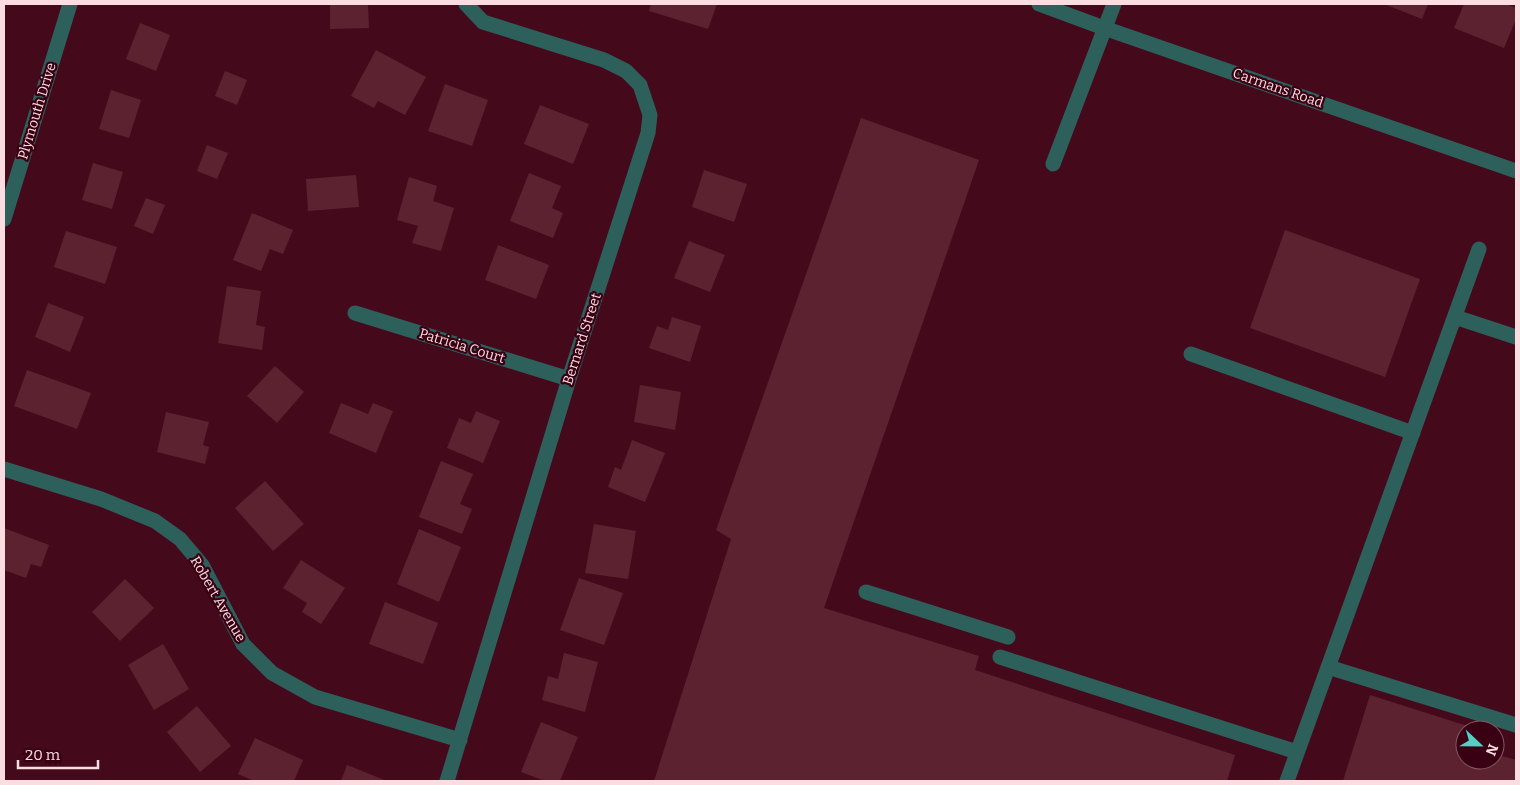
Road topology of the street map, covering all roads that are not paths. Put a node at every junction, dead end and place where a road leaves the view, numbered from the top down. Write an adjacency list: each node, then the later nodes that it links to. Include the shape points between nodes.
1 (70, 4): 8 (street, Plymouth Drive)
2 (466, 4): 14 (street, Bernard Street, via 483,22 604,60 626,71 640,85 650,115 648,133)
3 (1040, 4): 5 (street, Carmans Road)
4 (1114, 4): 5 (street)
5 (1104, 28): 6 (street); 7 (street, Carmans Road)
6 (1054, 164)
7 (1516, 171)
8 (4, 219)
9 (1479, 249): 11 (street)
10 (355, 313): 14 (street, Patricia Court)
11 (1455, 317): 12 (street); 15 (street)
12 (1516, 338)
13 (1191, 354): 15 (street)
14 (569, 379): 22 (street, Bernard Street)
15 (1413, 433): 20 (street)
16 (4, 469): 22 (street, Robert Avenue, via 101,499 155,521 180,539 202,565 243,644 272,673 316,696)
17 (866, 592): 18 (street)
18 (1008, 637)
19 (1000, 657): 23 (street)
20 (1328, 666): 21 (street); 23 (street)
21 (1516, 725)
22 (460, 740): 24 (street, Bernard Street)
23 (1297, 752): 25 (street)
24 (447, 781)
25 (1287, 781)

